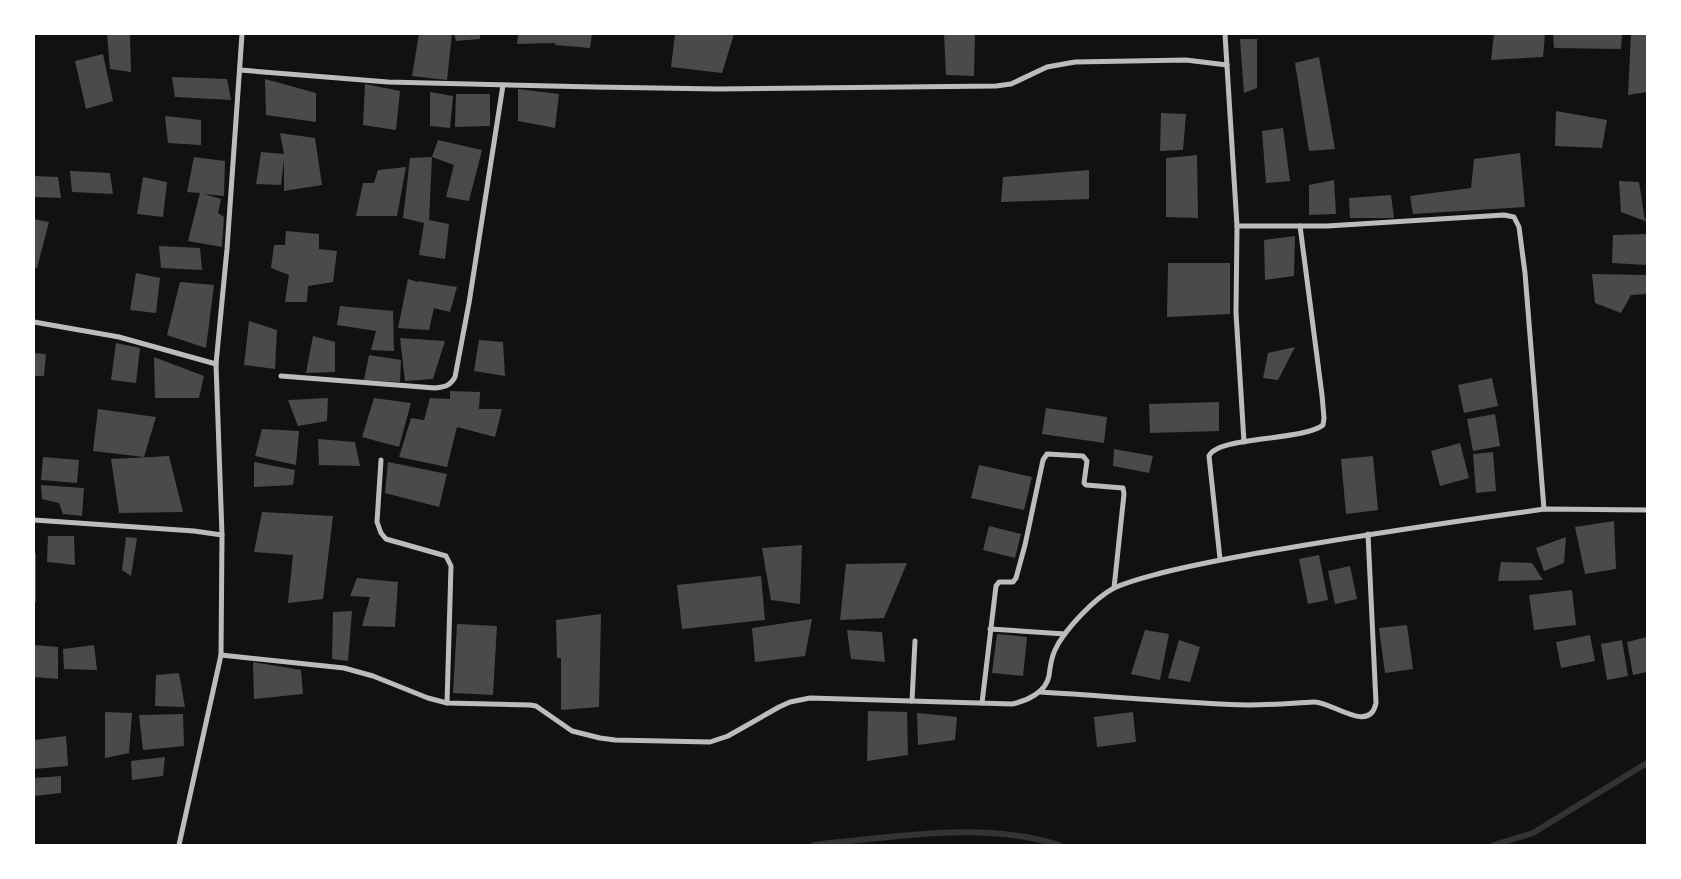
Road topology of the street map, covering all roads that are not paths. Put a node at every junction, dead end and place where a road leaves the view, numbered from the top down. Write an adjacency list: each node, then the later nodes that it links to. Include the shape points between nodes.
1 (242, 34): 4 (street)
2 (1226, 34): 3 (street)
3 (1227, 65): 5 (street, via 1186,60 1075,62 1047,67 1011,84 996,86 718,89); 6 (street)
4 (240, 70): 5 (street, via 388,82); 9 (street)
5 (503, 85): 10 (street, via 469,303 452,382 435,388)
6 (1237, 226): 7 (street); 11 (street, via 1236,313)
7 (1300, 226): 11 (street, via 1323,425 1310,432); 13 (street, via 1507,214 1515,218 1525,273)
8 (34, 322): 9 (street, via 118,337)
9 (216, 364): 17 (street)
10 (280, 376)
11 (1244, 442): 18 (street, via 1216,449 1209,456)
12 (381, 460): 26 (street, via 377,522 381,533 386,539 446,556 451,566)
13 (1544, 509): 14 (street); 16 (street)
14 (1647, 510)
15 (34, 520): 17 (street, via 194,531)
16 (1368, 534): 18 (street); 24 (street, via 1376,703 1371,714 1360,717 1316,701 1251,705)
17 (222, 536): 23 (street)
18 (1220, 559): 19 (street, via 1143,577)
19 (1114, 588): 20 (street, via 1123,488 1086,485 1087,462 1083,456 1049,453 1043,460 1016,578 1013,582 996,584); 21 (street)
20 (990, 628): 21 (street); 27 (street)
21 (1065, 634): 24 (street, via 1054,650 1049,677)
22 (915, 641): 25 (street)
23 (221, 655): 26 (street, via 344,668); 28 (street)
24 (1040, 692): 27 (street, via 1017,703)
25 (912, 701): 26 (street, via 800,700 779,707 728,736 710,742 600,738 572,731 536,706); 27 (street)
26 (447, 703)
27 (982, 703)
28 (179, 845)

